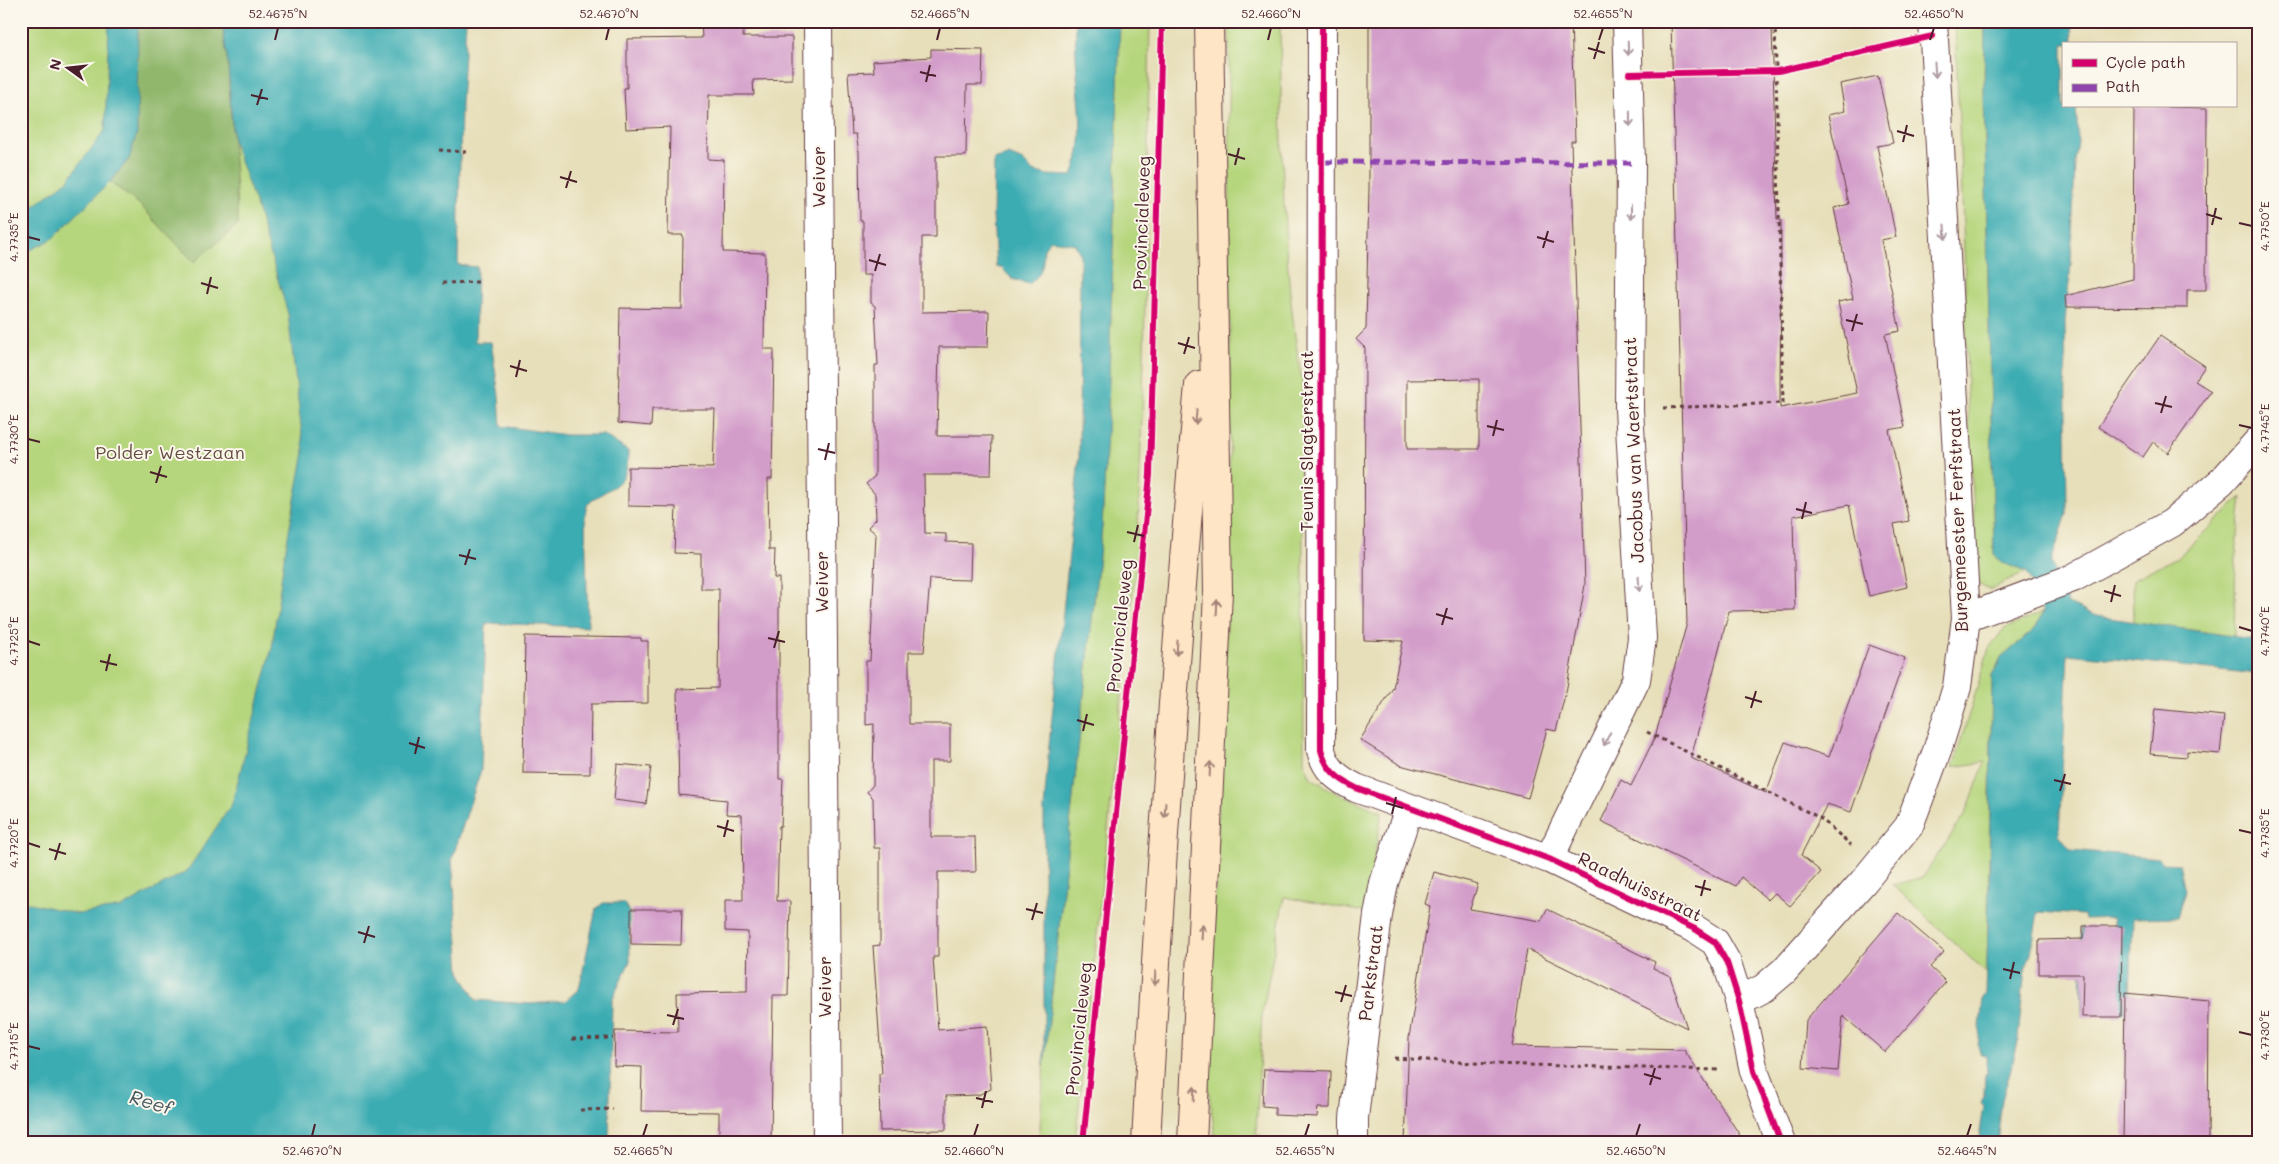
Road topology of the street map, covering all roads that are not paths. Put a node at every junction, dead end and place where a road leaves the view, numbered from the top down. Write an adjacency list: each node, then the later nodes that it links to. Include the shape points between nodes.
1 (818, 21): 12 (street, Weiver)
2 (1208, 21): 6 (main road)
3 (1322, 21): 9 (street, Teunis Slagterstraat, via 1321,750 1324,762 1341,780)
4 (1627, 21): 10 (street, Jacobus van Waertstraat, one-way to 10, via 1631,163 1629,409 1642,638 1636,680)
5 (1933, 21): 8 (street, Burgemeester Ferfstraat, one-way to 8)
6 (1212, 246): 13 (main road, one-way to 13, via 1179,612); 14 (main road, one-way to 6, via 1218,592)
7 (2258, 441): 8 (street, via 2222,481 2172,523 2073,578)
8 (1966, 618): 11 (street, Burgemeester Ferfstraat, via 1957,687 1909,826 1784,971 1764,988)
9 (1409, 808): 10 (street, Raadhuisstraat); 15 (street, Parkstraat, via 1384,883 1378,915 1354,1118)
10 (1549, 859): 11 (street, Raadhuisstraat, via 1695,929 1715,942 1727,963)
11 (1740, 1001): 16 (street, Raadhuisstraat, via 1754,1071)
12 (827, 1143)
13 (1146, 1143)
14 (1192, 1143)
15 (1354, 1143)
16 (1781, 1143)

